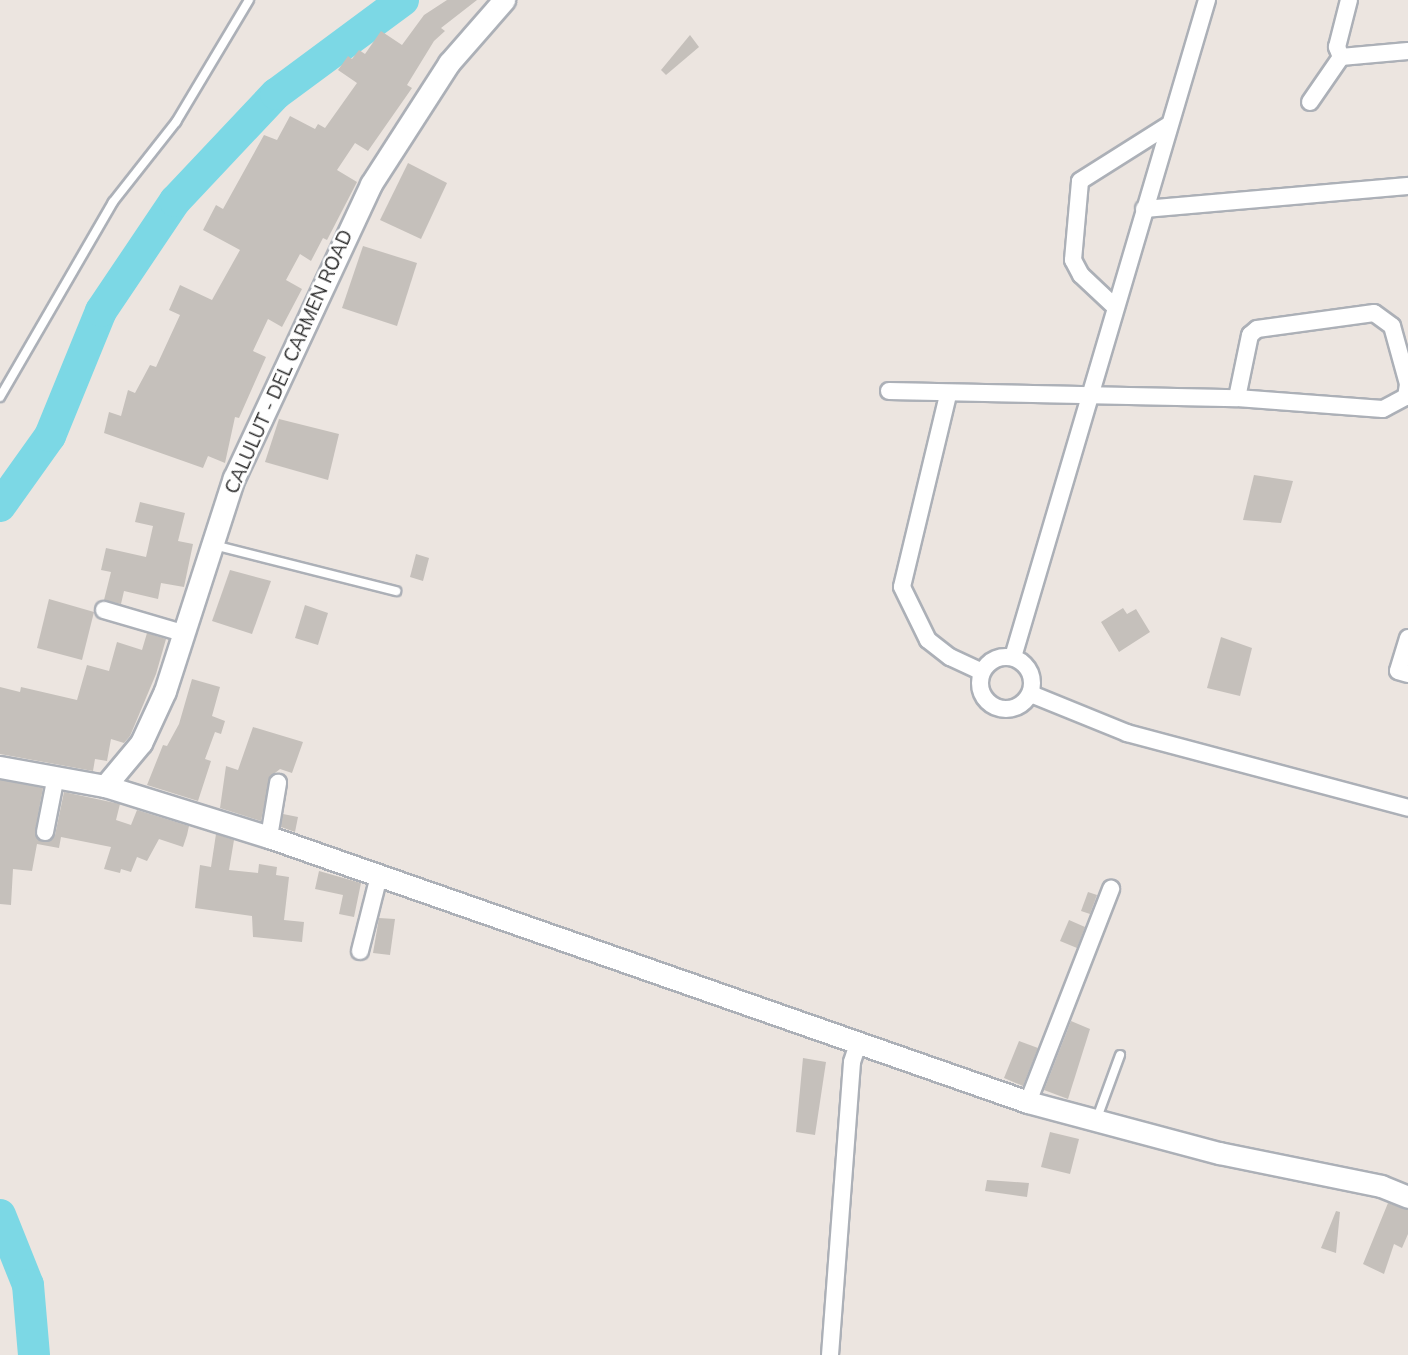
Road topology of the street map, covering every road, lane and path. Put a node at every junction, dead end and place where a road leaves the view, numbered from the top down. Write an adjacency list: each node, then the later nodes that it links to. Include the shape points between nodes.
1 (249, 0): 14 (lane, via 176,122 113,202)
2 (504, 0): 18 (main road, CALULUT - DEL CARMEN ROAD, via 449,62 371,184 268,399 234,478)
3 (1207, 0): 8 (street)
4 (1349, 0): 6 (street, via 1337,47)
5 (1408, 51): 6 (street)
6 (1341, 57): 7 (street)
7 (1310, 102)
8 (1167, 126): 10 (street); 11 (street, via 1080,181 1073,260 1081,275)
9 (1408, 186): 10 (street)
10 (1144, 209): 11 (street)
11 (1114, 306): 16 (street)
12 (889, 391): 13 (street)
13 (948, 395): 16 (street); 24 (street, via 902,587 928,640)
14 (0, 397)
15 (1407, 397): 17 (street, via 1383,410); 17 (street, via 1408,384 1392,326 1374,313 1257,329 1250,335)
16 (1087, 398): 17 (street); 23 (street)
17 (1237, 398)
18 (214, 545): 19 (lane); 21 (main road, CALULUT - DEL CARMEN ROAD)
19 (396, 591)
20 (104, 610): 21 (street)
21 (186, 634): 30 (main road, CALULUT - DEL CARMEN ROAD, via 141,743)
22 (1408, 638): 25 (street, via 1398,671)
23 (1013, 657): 24 (street, via 989,662); 26 (street, via 1026,665 1033,679)
24 (982, 672): 26 (street, via 979,686 995,708 1009,710)
25 (1408, 674)
26 (1031, 694): 31 (street, via 1127,733)
27 (0, 767): 28 (main road)
28 (56, 776): 30 (main road); 32 (street)
29 (278, 783): 33 (street)
30 (105, 786): 33 (main road)
31 (1408, 808)
32 (45, 832)
33 (269, 837): 34 (main road)
34 (379, 876): 36 (street); 37 (main road)
35 (1111, 889): 39 (street)
36 (360, 951)
37 (859, 1043): 39 (main road); 42 (street, via 852,1062)
38 (1120, 1055): 40 (lane)
39 (1028, 1102): 40 (main road)
40 (1097, 1121): 41 (main road, via 1219,1153 1381,1186)
41 (1408, 1197)
42 (830, 1355)

